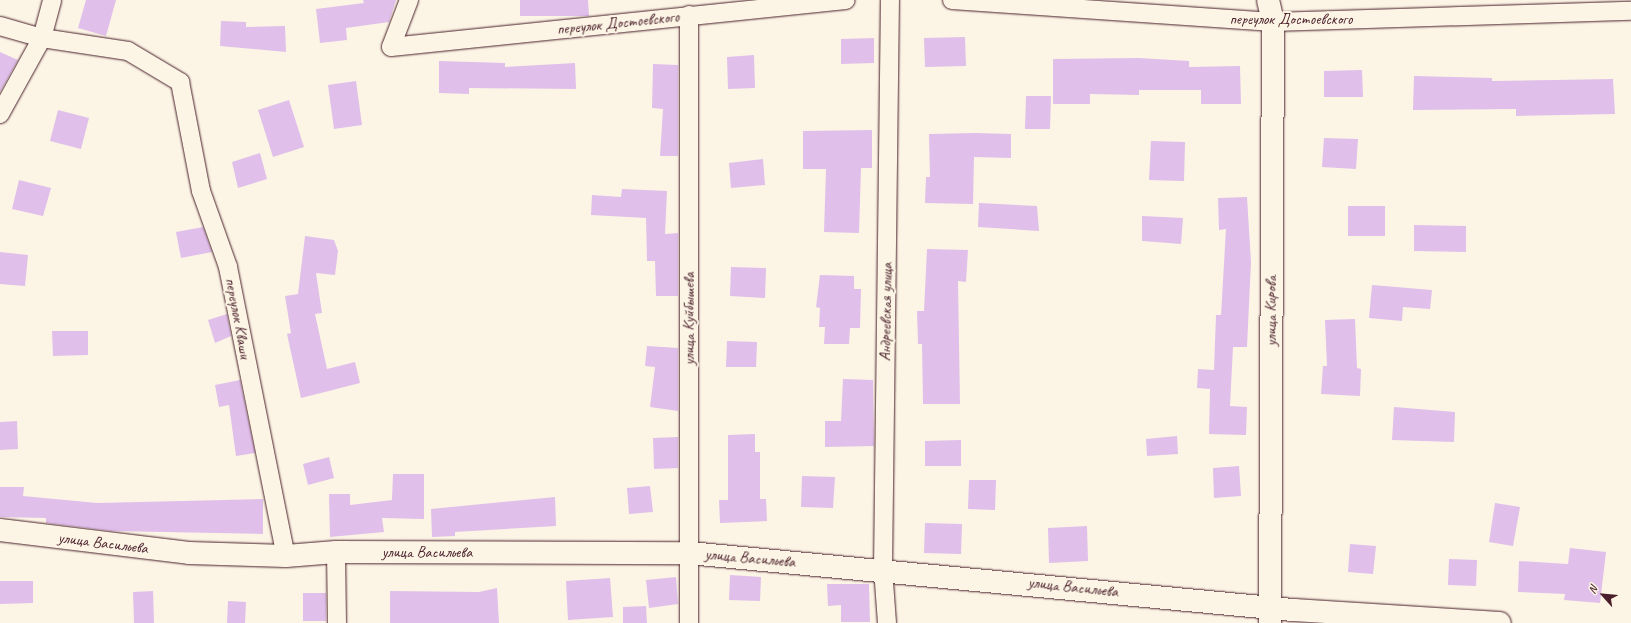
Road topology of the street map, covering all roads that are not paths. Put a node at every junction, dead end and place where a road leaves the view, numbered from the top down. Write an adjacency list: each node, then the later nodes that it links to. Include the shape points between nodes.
1 (52, 0): 11 (street)
2 (409, 0): 8 (street, переулок Достоевского, via 391,47)
3 (846, 0): 8 (street, переулок Достоевского)
4 (890, 0): 17 (street, Андреевская улица)
5 (952, 0): 9 (street, переулок Достоевского)
6 (1268, 0): 9 (street, улица Кирова)
7 (1631, 11): 9 (street, переулок Достоевского)
8 (689, 15): 15 (street, улица Куйбышева)
9 (1273, 22): 18 (street, улица Кирова)
10 (0, 26): 11 (street)
11 (42, 38): 12 (street); 16 (street, переулок Кваши, via 128,51 180,82 201,191 228,267)
12 (0, 114)
13 (0, 530): 16 (street, улица Васильева, via 188,553)
14 (336, 552): 15 (street, улица Васильева); 16 (street, улица Васильева); 19 (street)
15 (689, 553): 17 (street, улица Васильева); 20 (street, улица Куйбышева)
16 (286, 556)
17 (883, 569): 18 (street, улица Васильева); 21 (street, Андреевская улица)
18 (1270, 615): 22 (street, улица Васильева)
19 (337, 623)
20 (689, 623)
21 (887, 623)
22 (1500, 623)

